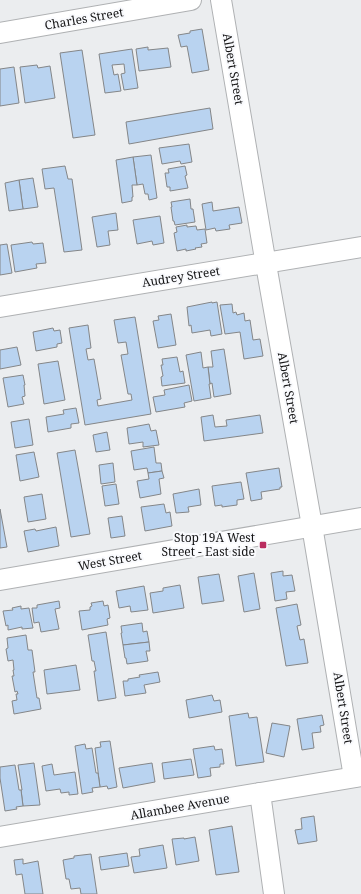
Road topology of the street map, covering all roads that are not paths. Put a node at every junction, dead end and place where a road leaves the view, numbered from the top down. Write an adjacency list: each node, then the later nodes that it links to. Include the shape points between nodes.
1 (191, 0): 3 (street, Charles Street)
2 (221, 0): 5 (street, Albert Street)
3 (0, 34)
4 (361, 247): 5 (street, Audrey Street)
5 (266, 263): 6 (street, Audrey Street); 8 (street, Albert Street)
6 (0, 307)
7 (361, 518): 8 (street, West Street)
8 (312, 526): 9 (street, West Street); 10 (street, Albert Street)
9 (0, 580)
10 (358, 777): 11 (street, Allambee Avenue)
11 (260, 793): 12 (street, Allambee Avenue); 13 (street)
12 (0, 837)
13 (274, 894)

